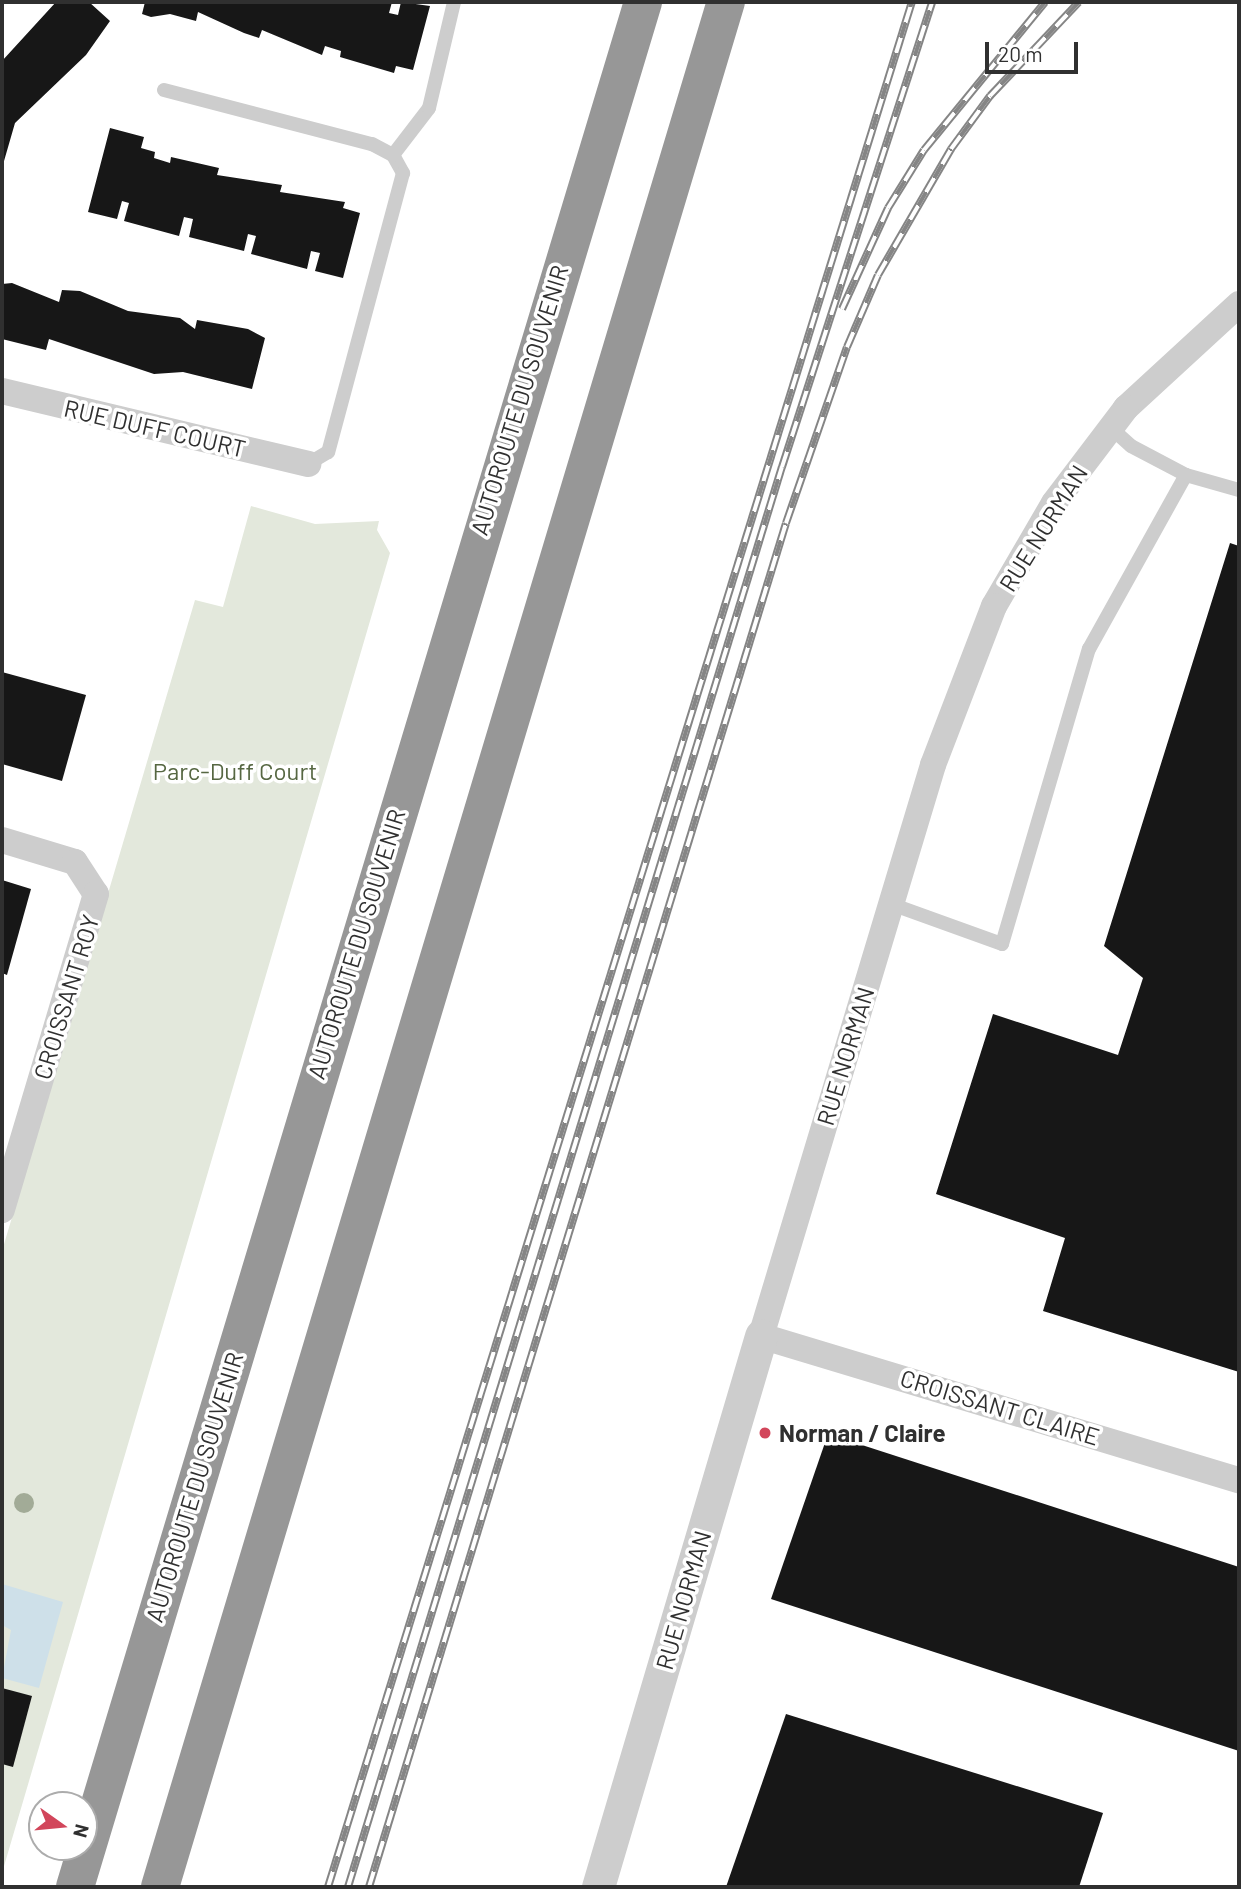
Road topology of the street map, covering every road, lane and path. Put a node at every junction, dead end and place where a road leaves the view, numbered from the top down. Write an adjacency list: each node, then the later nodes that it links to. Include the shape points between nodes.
1 (454, 2): 5 (lane, via 429,108)
2 (643, 2): 18 (highway, AUTOROUTE DU SOUVENIR)
3 (726, 2): 17 (highway)
4 (164, 90): 5 (lane)
5 (393, 155): 9 (lane, via 402,173 397,206 328,452)
6 (1239, 304): 8 (street, RUE NORMAN, via 1167,365)
7 (2, 391): 9 (street, RUE DUFF COURT)
8 (1110, 427): 10 (lane, via 1131,446); 13 (street, RUE NORMAN, via 1054,503 995,606 946,726)
9 (308, 464)
10 (1186, 475): 11 (lane); 13 (lane, via 1089,649 1002,944)
11 (1239, 490)
12 (2, 840): 14 (street, CROISSANT ROY, via 75,862 96,894)
13 (891, 904): 15 (street, RUE NORMAN)
14 (2, 1210)
15 (761, 1336): 16 (street, CROISSANT CLAIRE); 21 (street, RUE NORMAN)
16 (1239, 1479)
17 (205, 1739): 19 (highway); 20 (highway)
18 (75, 1887)
19 (160, 1887)
20 (179, 1887)
21 (598, 1887)

